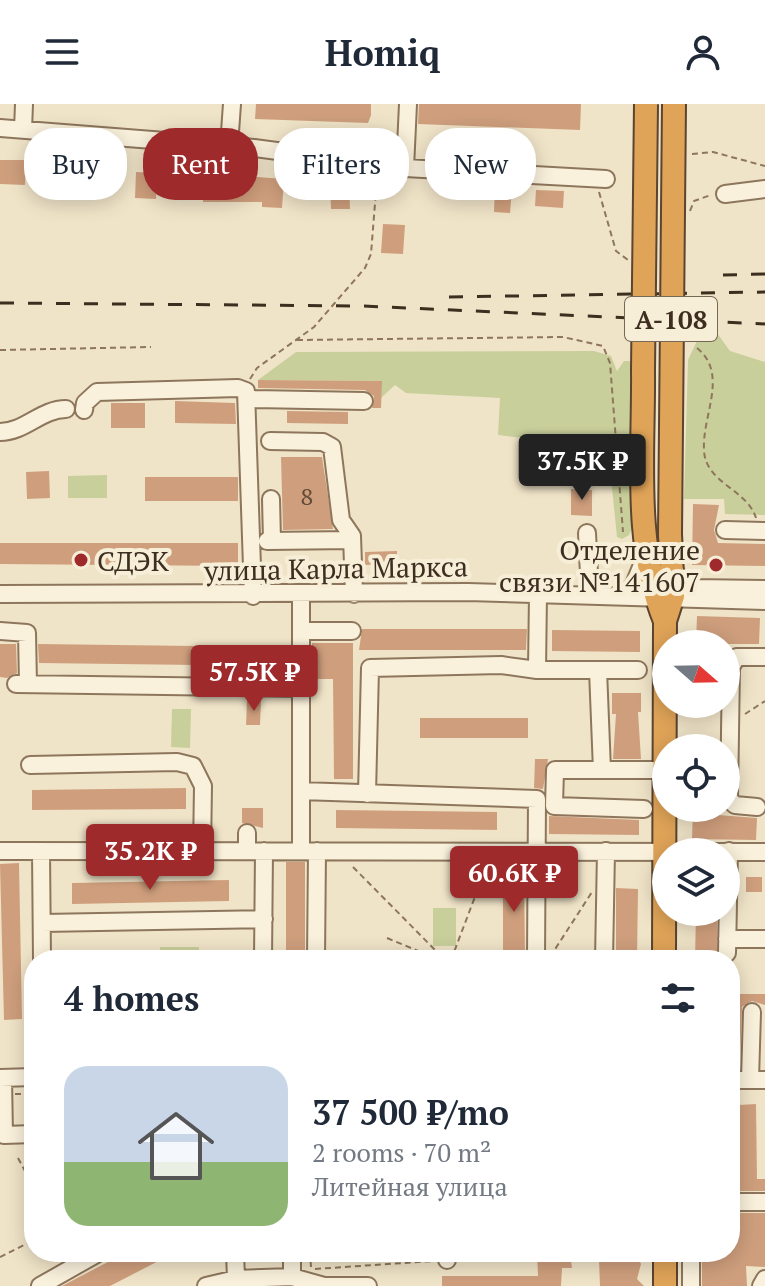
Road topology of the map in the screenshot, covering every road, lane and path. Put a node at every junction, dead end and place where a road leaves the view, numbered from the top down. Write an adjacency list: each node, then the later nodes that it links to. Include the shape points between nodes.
1 (24, 104): 9 (street)
2 (232, 104): 7 (street)
3 (408, 104): 8 (street)
4 (646, 104): 33 (highway, А-108, bridge)
5 (674, 104): 38 (highway, А-108, bridge)
6 (0, 128): 9 (street)
7 (230, 128)
8 (407, 128)
9 (23, 130): 10 (street)
10 (143, 139)
11 (685, 155): 12 (path, via 713,152)
12 (765, 166)
13 (409, 168): 14 (street)
14 (606, 179)
15 (765, 189): 16 (street)
16 (725, 194)
17 (375, 200): 18 (path, via 369,261 334,306)
18 (297, 340): 22 (path, via 257,368); 33 (path, via 563,337 603,346)
19 (151, 347): 21 (path)
20 (697, 348): 30 (path, via 711,365 713,378 704,436 707,463 750,503)
21 (0, 350)
22 (248, 395): 23 (street); 25 (street, via 238,388 97,392); 42 (street)
23 (364, 401)
24 (66, 409): 26 (street, via 48,412 18,430)
25 (84, 410)
26 (0, 432)
27 (270, 441): 32 (street, via 323,442 332,447 341,520)
28 (271, 499): 32 (street, via 269,540)
29 (725, 530): 30 (street)
30 (762, 531)
31 (587, 533): 40 (street)
32 (352, 540): 36 (street)
33 (638, 541): 38 (highway, А-108); 41 (street, А-108, via 639,579)
34 (765, 589): 38 (street, улица Карла Маркса)
35 (0, 594): 42 (street, улица Карла Маркса)
36 (354, 594): 37 (street, улица Карла Маркса); 39 (street, улица Карла Маркса)
37 (538, 594): 40 (street, улица Карла Маркса); 48 (street)
38 (674, 594): 41 (street, улица Карла Маркса); 43 (street, улица Карла Маркса, via 691,601); 54 (highway, А-108, via 665,621)
39 (301, 595): 42 (street, улица Карла Маркса); 45 (street)
40 (590, 595): 41 (street, улица Карла Маркса)
41 (618, 595)
42 (253, 596)
43 (765, 601)
44 (0, 631): 51 (street, via 27,633 22,684)
45 (301, 631): 46 (street); 51 (street)
46 (352, 631)
47 (765, 657): 53 (street, via 741,656 732,662)
48 (537, 670): 49 (street); 60 (street, via 501,665 370,668)
49 (598, 670): 50 (street); 57 (street)
50 (638, 670)
51 (302, 688): 59 (street)
52 (765, 701): 53 (path)
53 (730, 723): 55 (street)
54 (665, 734)
55 (731, 734)
56 (30, 765): 68 (street, via 193,766 203,786)
57 (602, 770): 58 (street); 61 (street, via 555,770)
58 (652, 770)
59 (301, 791): 60 (street); 70 (street)
60 (367, 794): 61 (street, via 533,796)
61 (546, 802): 64 (street); 72 (street)
62 (740, 804): 63 (street)
63 (757, 807)
64 (644, 809)
65 (247, 833): 69 (street)
66 (0, 851): 67 (street)
67 (41, 851): 68 (street); 80 (street)
68 (202, 851): 69 (street)
69 (256, 851): 70 (street); 79 (street)
70 (309, 851): 71 (street); 87 (street)
71 (335, 851): 72 (street); 89 (path)
72 (536, 851): 73 (street); 91 (street)
73 (606, 851): 74 (street); 78 (street)
74 (652, 851)
75 (740, 851): 76 (street)
76 (765, 852)
77 (489, 860): 90 (path)
78 (605, 875): 92 (path); 93 (street)
79 (264, 919): 80 (street); 86 (street)
80 (42, 923): 85 (street)
81 (664, 926): 94 (highway, А-108)
82 (727, 926): 84 (street, via 727,946)
83 (387, 938): 88 (path)
84 (765, 939)
85 (42, 950)
86 (263, 950)
87 (315, 950)
88 (417, 950)
89 (432, 950)
90 (455, 950)
91 (536, 950)
92 (554, 950)
93 (604, 950)
94 (664, 950)
95 (752, 1012): 98 (street)
96 (24, 1077): 97 (street)
97 (2, 1078): 99 (street, via 4,1135)
98 (758, 1080)
99 (24, 1134)
100 (18, 1158): 101 (path)
101 (24, 1169)
102 (740, 1202): 103 (street)
103 (765, 1202)
104 (24, 1245): 105 (path)
105 (0, 1257)
106 (82, 1262): 116 (street)
107 (235, 1262): 114 (street)
108 (292, 1262): 113 (street)
109 (311, 1262): 110 (path, via 311,1269)
110 (384, 1262)
111 (665, 1262): 119 (highway)
112 (691, 1262): 120 (street)
113 (292, 1277): 114 (street); 118 (street, via 324,1286)
114 (236, 1279): 117 (street)
115 (765, 1279): 121 (street)
116 (40, 1286)
117 (206, 1286)
118 (368, 1286)
119 (665, 1286)
120 (691, 1286)
121 (761, 1286)

